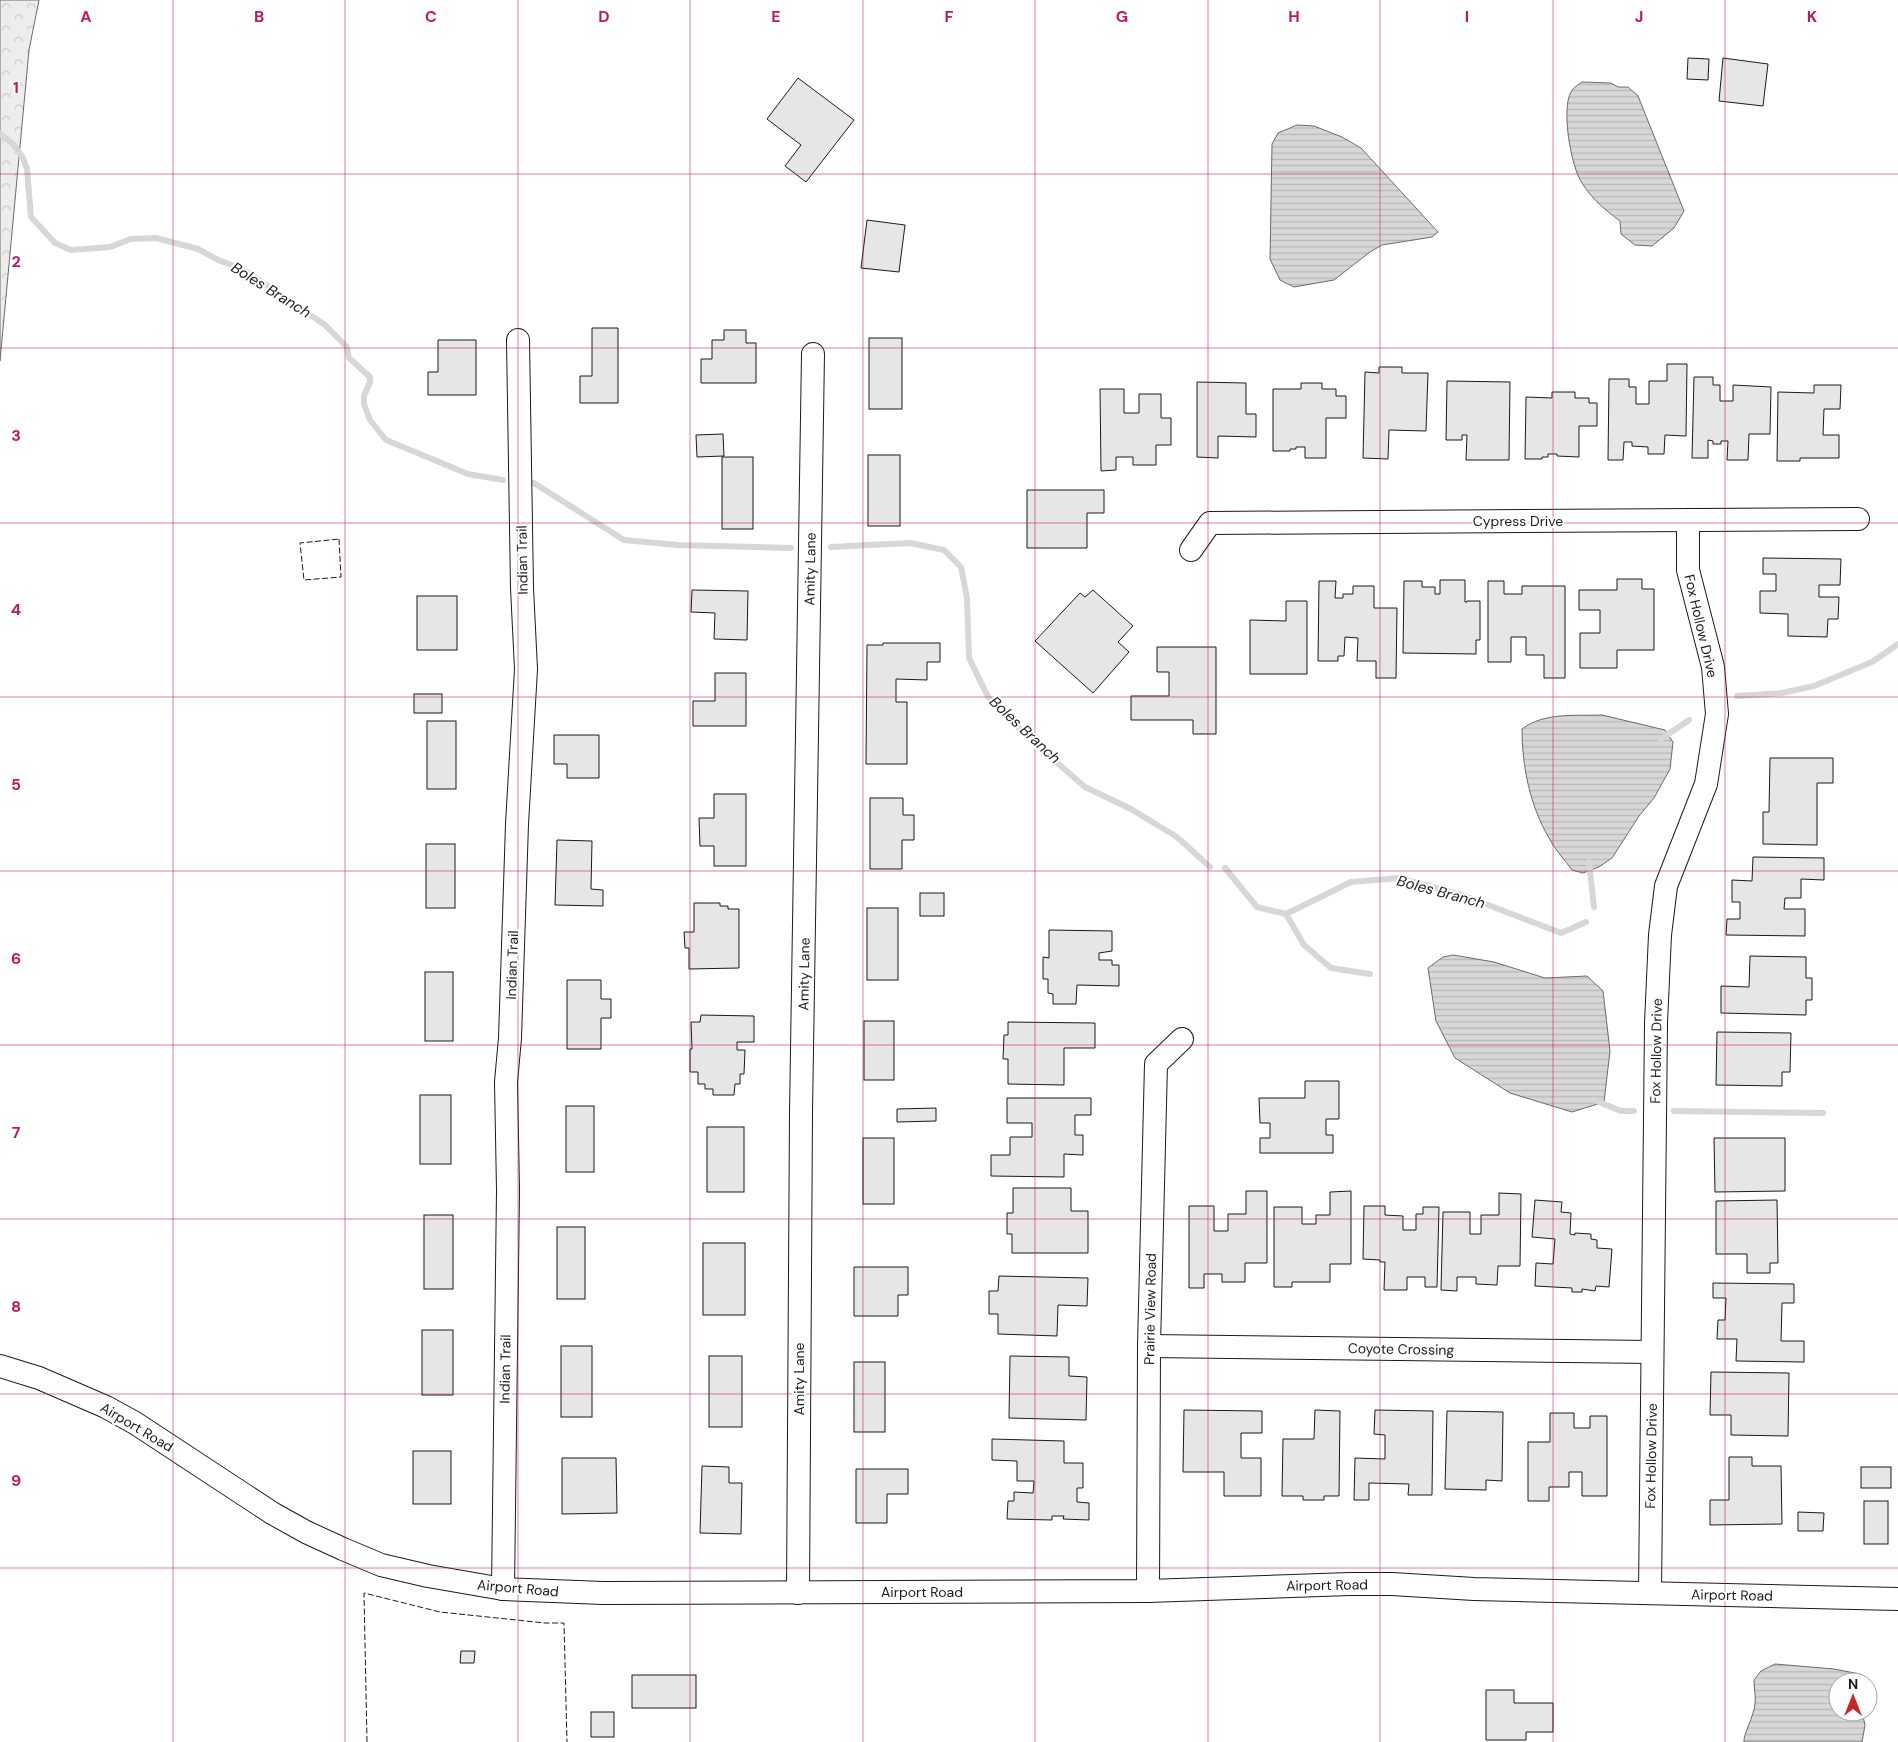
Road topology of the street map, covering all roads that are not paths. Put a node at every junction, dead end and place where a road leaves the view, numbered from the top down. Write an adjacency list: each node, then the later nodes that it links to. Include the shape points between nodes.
1 (518, 340): 10 (street, Indian Trail, via 526,669 506,1082 508,1190)
2 (812, 354): 12 (street, Amity Lane)
3 (1858, 519): 4 (street, Cypress Drive)
4 (1688, 520): 5 (street, Cypress Drive, via 1210,524); 8 (street, Fox Hollow Drive, via 1688,570 1712,667 1717,714 1706,784 1666,886 1660,935)
5 (1191, 550)
6 (1182, 1039): 7 (street, Prairie View Road, via 1156,1064)
7 (1150, 1346): 8 (street, Coyote Crossing); 11 (street, Prairie View Road)
8 (1652, 1352): 13 (street, Fox Hollow Drive)
9 (0, 1366): 10 (street, Airport Road, via 39,1378 106,1407 272,1513 343,1549 381,1565)
10 (503, 1589): 12 (street, Airport Road, via 602,1593)
11 (1148, 1591): 12 (street, Airport Road); 13 (street, Airport Road, via 1350,1584)
12 (798, 1593)
13 (1650, 1593): 14 (street, Airport Road)
14 (1898, 1598)

